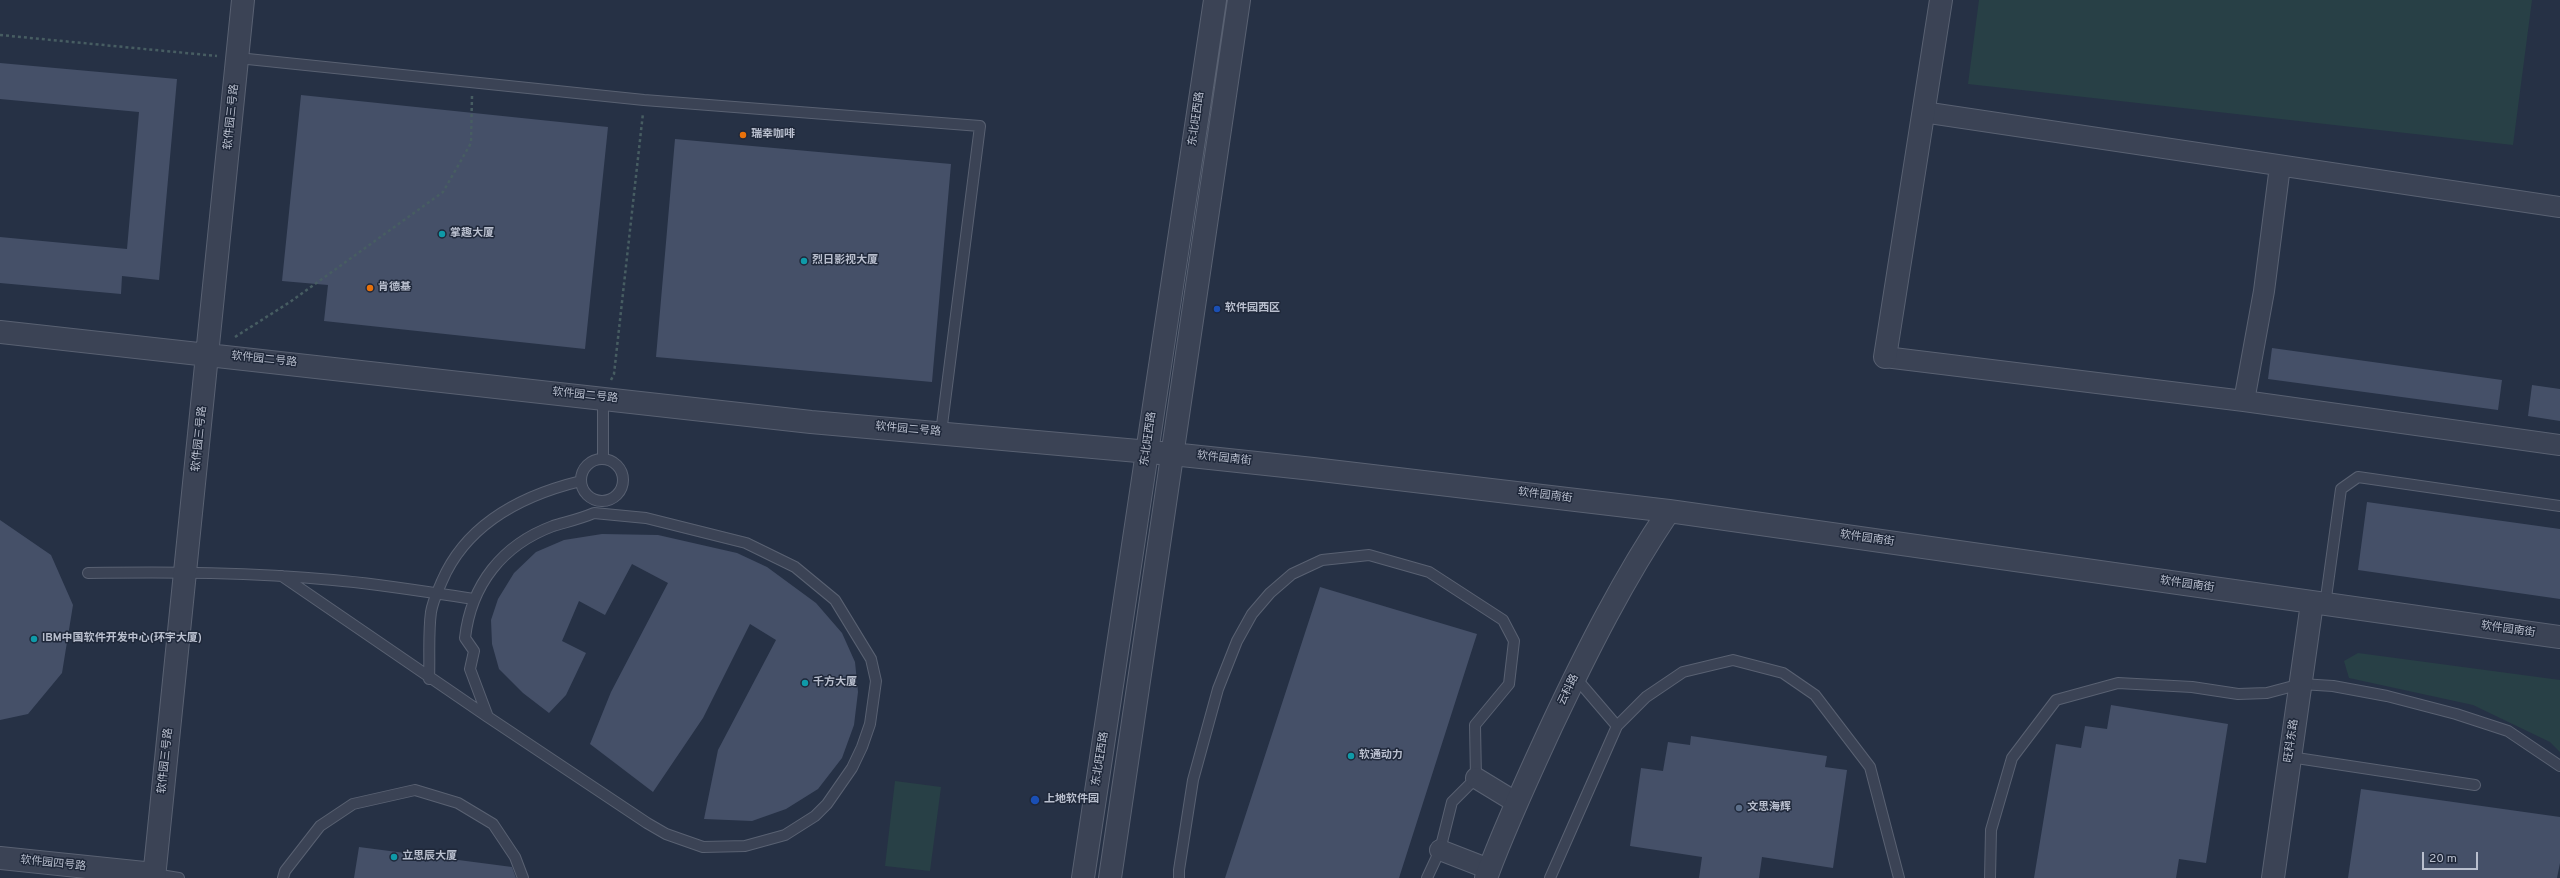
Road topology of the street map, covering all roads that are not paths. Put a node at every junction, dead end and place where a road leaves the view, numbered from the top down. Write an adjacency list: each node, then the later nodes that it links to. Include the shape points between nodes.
1 (243, 0): 5 (street, 软件园三号路)
2 (1215, 0): 16 (street, 东北旺西路)
3 (1239, 0): 17 (street)
4 (1941, 0): 6 (street)
5 (238, 58): 10 (street, 软件园三号路); 14 (lane, via 644,100 980,126)
6 (1923, 112): 7 (street); 11 (street)
7 (2280, 166): 8 (street); 13 (street, via 2264,291)
8 (2560, 207)
9 (0, 332): 10 (street, 软件园二号路)
10 (209, 354): 12 (street, 软件园二号路); 24 (street, 软件园三号路)
11 (1885, 357): 13 (street)
12 (603, 398): 14 (street, 软件园二号路, via 811,422); 18 (lane)
13 (2244, 401): 15 (street)
14 (941, 433): 16 (street, 软件园二号路)
15 (2560, 445)
16 (1147, 452): 17 (street, 软件园二号路); 48 (street, 东北旺西路)
17 (1172, 454): 22 (street, 软件园南街); 49 (street)
18 (603, 459): 19 (lane, via 590,463 582,474); 20 (lane, via 617,464 624,477 624,485 616,497)
19 (581, 481): 20 (lane, via 585,494); 27 (lane, via 523,500 489,521 454,556)
20 (602, 502): 23 (lane)
21 (2560, 506): 29 (lane, via 2358,477 2342,489)
22 (1669, 511): 29 (street, 软件园南街); 31 (street, 云科路, via 1639,555)
23 (604, 514): 28 (lane, via 594,513 552,527 510,549 482,582); 34 (lane, via 646,518 746,543 795,567 835,600 871,659 876,681 870,724 852,768 827,804 785,835 745,846 703,847 666,834 647,823)
24 (186, 572): 25 (lane); 26 (lane); 44 (street, 软件园三号路)
25 (88, 573)
26 (282, 576): 27 (lane); 32 (lane)
27 (436, 593): 28 (lane); 32 (lane, via 430,631)
28 (474, 599): 34 (lane, via 468,611 465,638 474,650 470,669)
29 (2319, 604): 30 (street, 软件园南街); 33 (street, 旺科东路)
30 (2560, 637)
31 (1575, 677): 35 (lane); 40 (street, 云科路)
32 (429, 679): 34 (lane)
33 (2301, 684): 36 (street, 旺科东路); 37 (lane, via 2333,686 2380,695 2508,730); 54 (lane, via 2266,693 2238,694 2192,687 2118,683 2056,700 2012,758 1991,830)
34 (488, 717)
35 (1617, 726): 52 (lane); 53 (lane, via 1646,697 1683,672 1733,660 1783,673 1815,695 1870,767)
36 (2290, 757): 39 (lane); 55 (street, 旺科东路)
37 (2560, 766)
38 (1476, 778): 40 (street); 41 (lane, via 1452,802); 50 (lane, via 1475,725 1509,684 1514,641 1503,620 1429,572 1369,555 1322,560 1292,574 1270,593 1252,614 1237,641 1218,689 1193,780 1178,870)
39 (2475, 785)
40 (1517, 803): 43 (street, 云科路)
41 (1440, 850): 43 (street); 51 (lane)
42 (0, 858): 44 (street, 软件园四号路)
43 (1488, 873)
44 (154, 876): 45 (lane)
45 (179, 878)
46 (283, 878): 47 (lane, via 285,871 320,826 353,804 415,790 458,803 493,824 516,858)
47 (524, 878)
48 (1083, 878)
49 (1110, 878)
50 (1179, 878)
51 (1427, 878)
52 (1550, 878)
53 (1899, 878)
54 (1990, 878)
55 (2273, 878)

